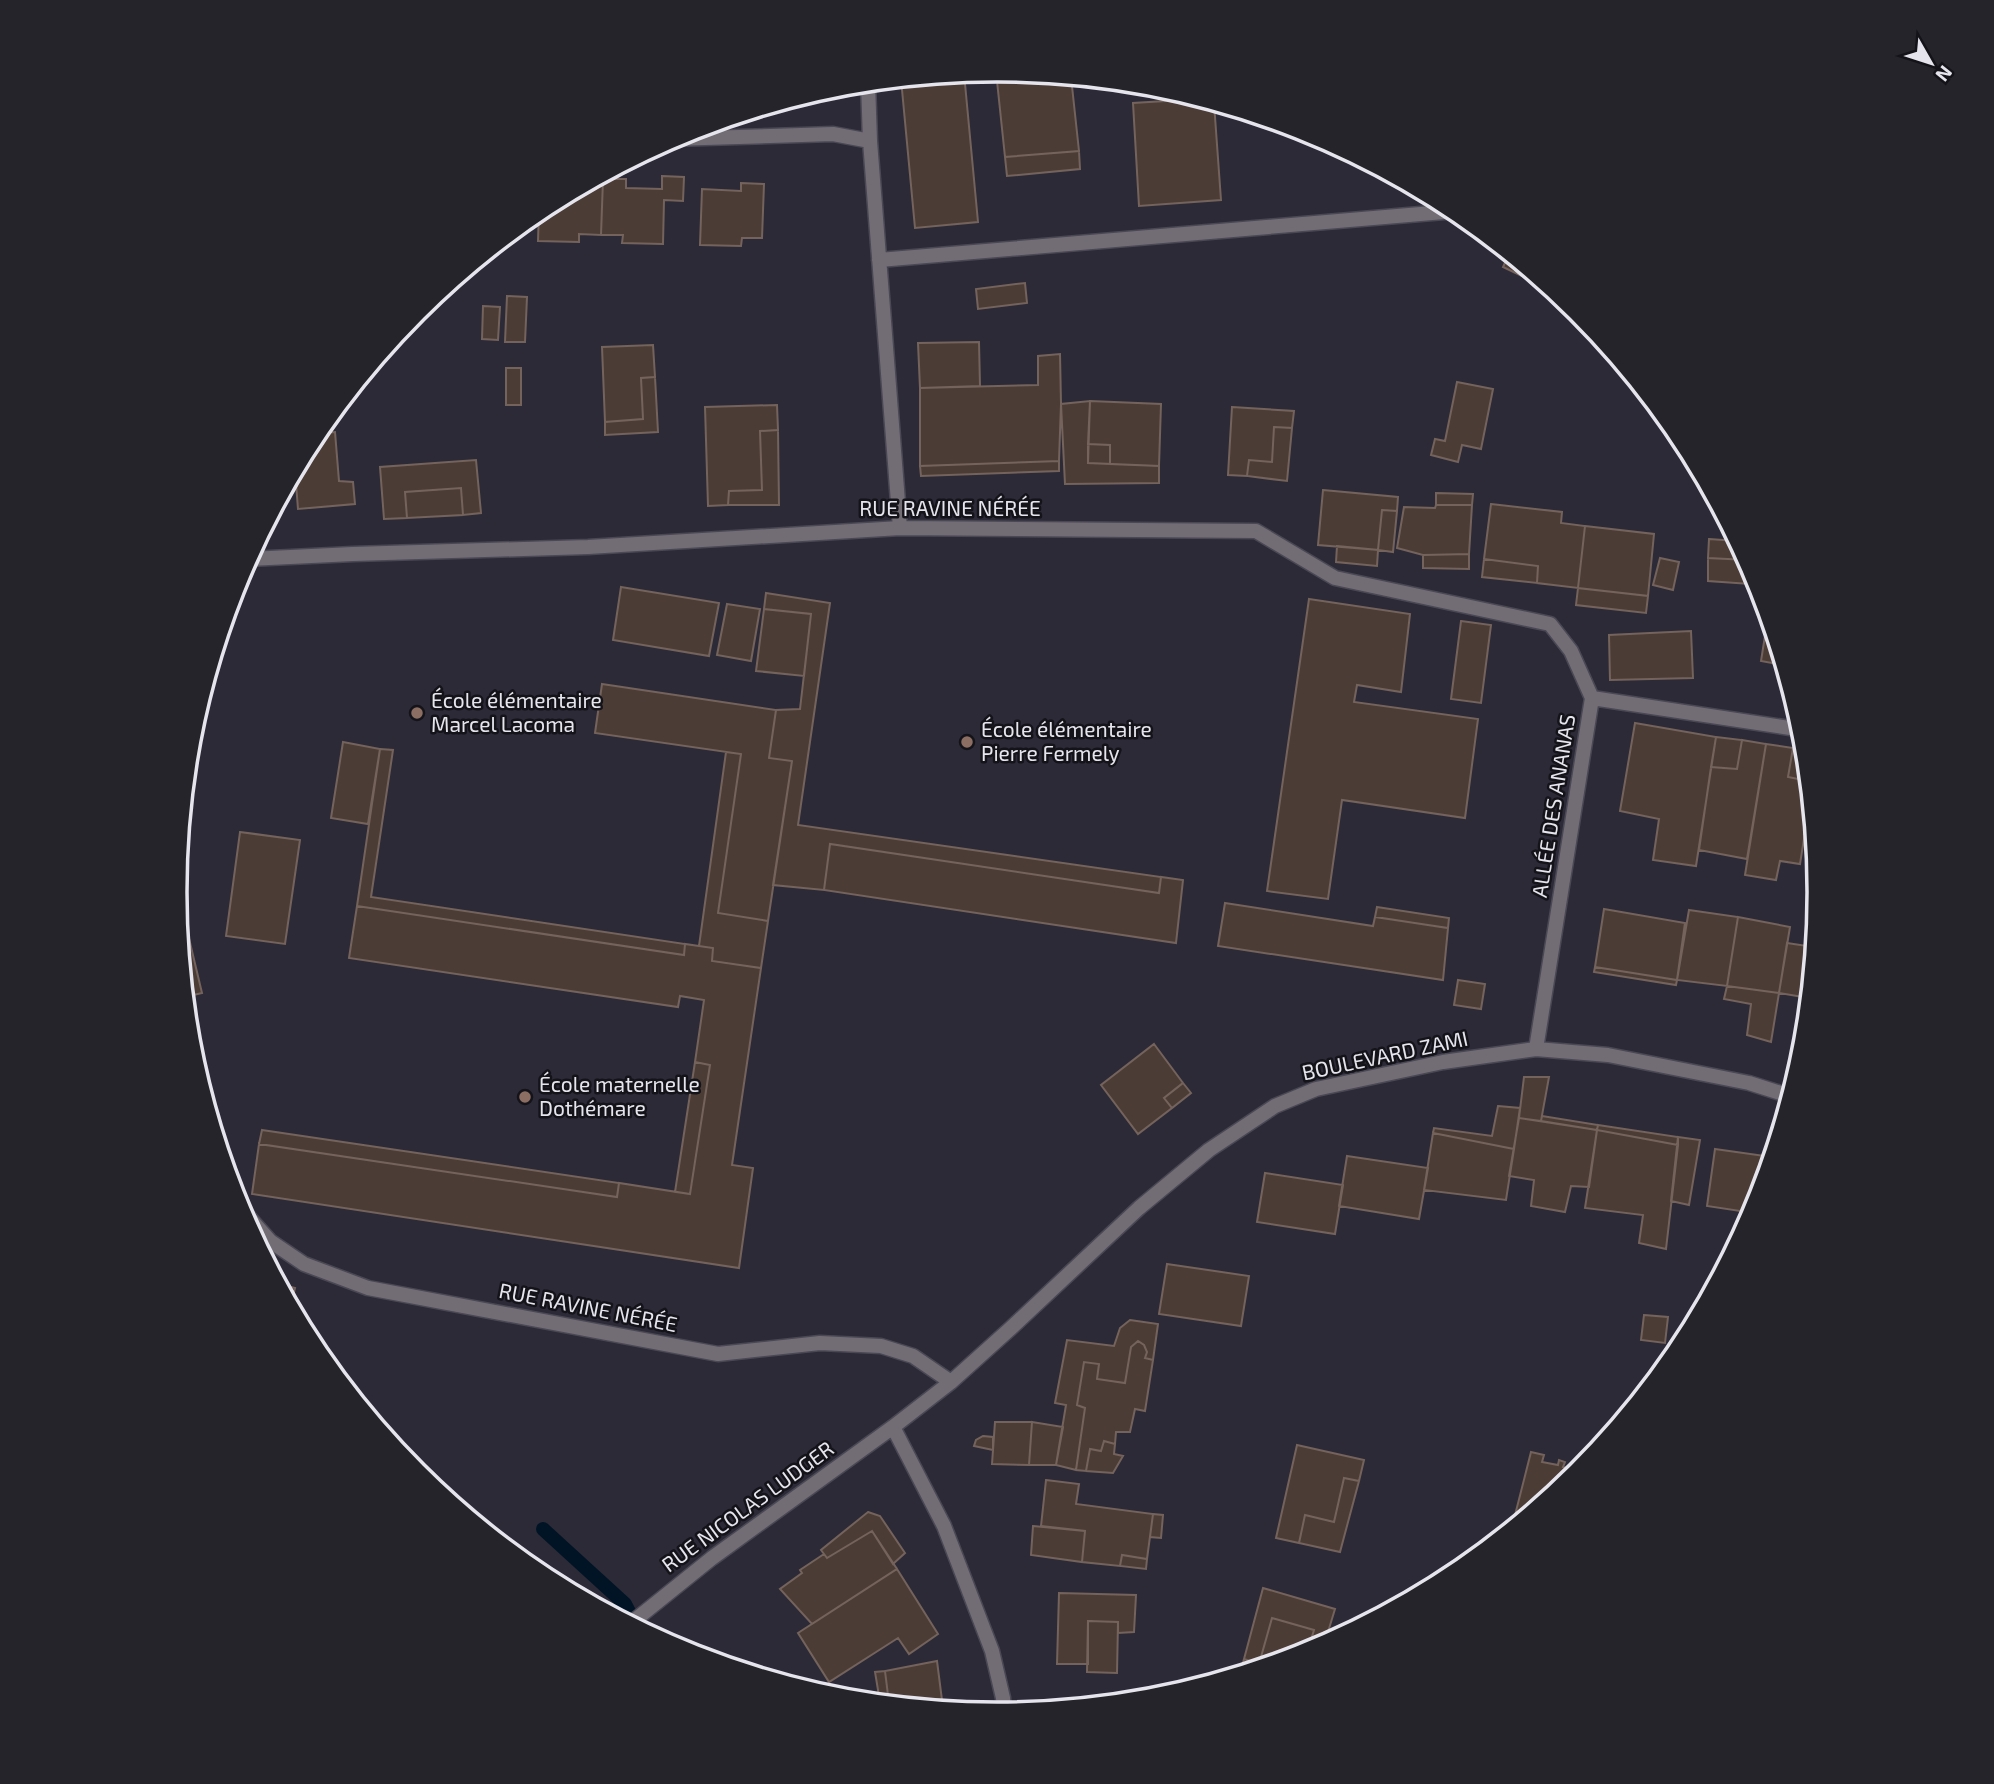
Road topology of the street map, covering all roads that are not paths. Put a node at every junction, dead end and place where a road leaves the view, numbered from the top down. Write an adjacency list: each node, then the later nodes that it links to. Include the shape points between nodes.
1 (868, 93): 3 (street)
2 (703, 138): 3 (street, via 833,134)
3 (870, 141): 5 (street)
4 (1437, 213): 5 (street)
5 (879, 260): 6 (street)
6 (900, 528): 7 (street, RUE RAVINE NÉRÉE, via 588,547); 8 (street, RUE RAVINE NÉRÉE, via 1256,531 1335,578 1550,624 1571,651)
7 (260, 558)
8 (1592, 698): 9 (street, ALLÉE DES ANANAS); 10 (street, ALLÉE DES ANANAS)
9 (1790, 728)
10 (1536, 1049): 11 (street, BOULEVARD ZAMI, via 1608,1055); 13 (street, BOULEVARD ZAMI, via 1328,1086 1275,1106 1209,1150 1139,1208)
11 (1781, 1093)
12 (264, 1234): 13 (street, RUE RAVINE NÉRÉE, via 304,1264 368,1288 718,1354 820,1343 881,1346 913,1356)
13 (951, 1382): 14 (street, BOULEVARD ZAMI)
14 (893, 1427): 15 (street, RUE NICOLAS LUDGER); 16 (street, via 944,1526 992,1651)
15 (637, 1617)
16 (1003, 1702)

